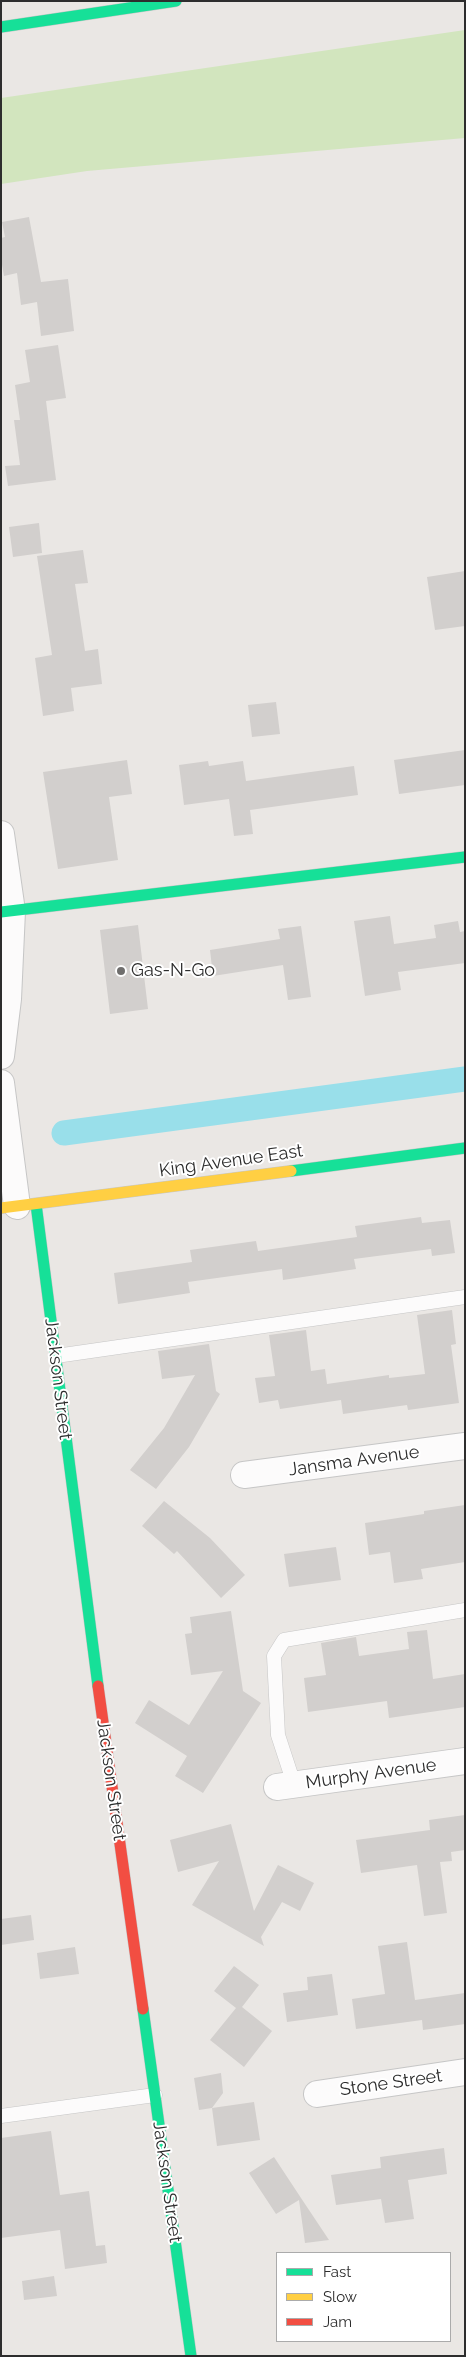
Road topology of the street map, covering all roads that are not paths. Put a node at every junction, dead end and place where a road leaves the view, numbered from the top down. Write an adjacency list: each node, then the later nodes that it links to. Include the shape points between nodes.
1 (176, 1): 2 (main road)
2 (1, 27)
3 (1, 834): 5 (street)
4 (465, 857): 5 (main road)
5 (7, 912): 6 (street, via 8,999)
6 (1, 1056)
7 (1, 1083): 9 (street, Jackson Street)
8 (465, 1148): 9 (main road, King Avenue East)
9 (18, 1206): 11 (main road, Jackson Street)
10 (465, 1298): 11 (lane)
11 (56, 1356): 18 (main road, Jackson Street, via 85,1594)
12 (465, 1446): 13 (street, Jansma Avenue)
13 (244, 1475)
14 (465, 1610): 16 (lane, via 284,1640 274,1656 278,1735)
15 (465, 1760): 16 (street, Murphy Avenue)
16 (285, 1785)
17 (465, 2072): 19 (street, Stone Street)
18 (154, 2094): 20 (lane); 21 (main road, Jackson Street)
19 (317, 2094)
20 (1, 2116)
21 (190, 2356)

